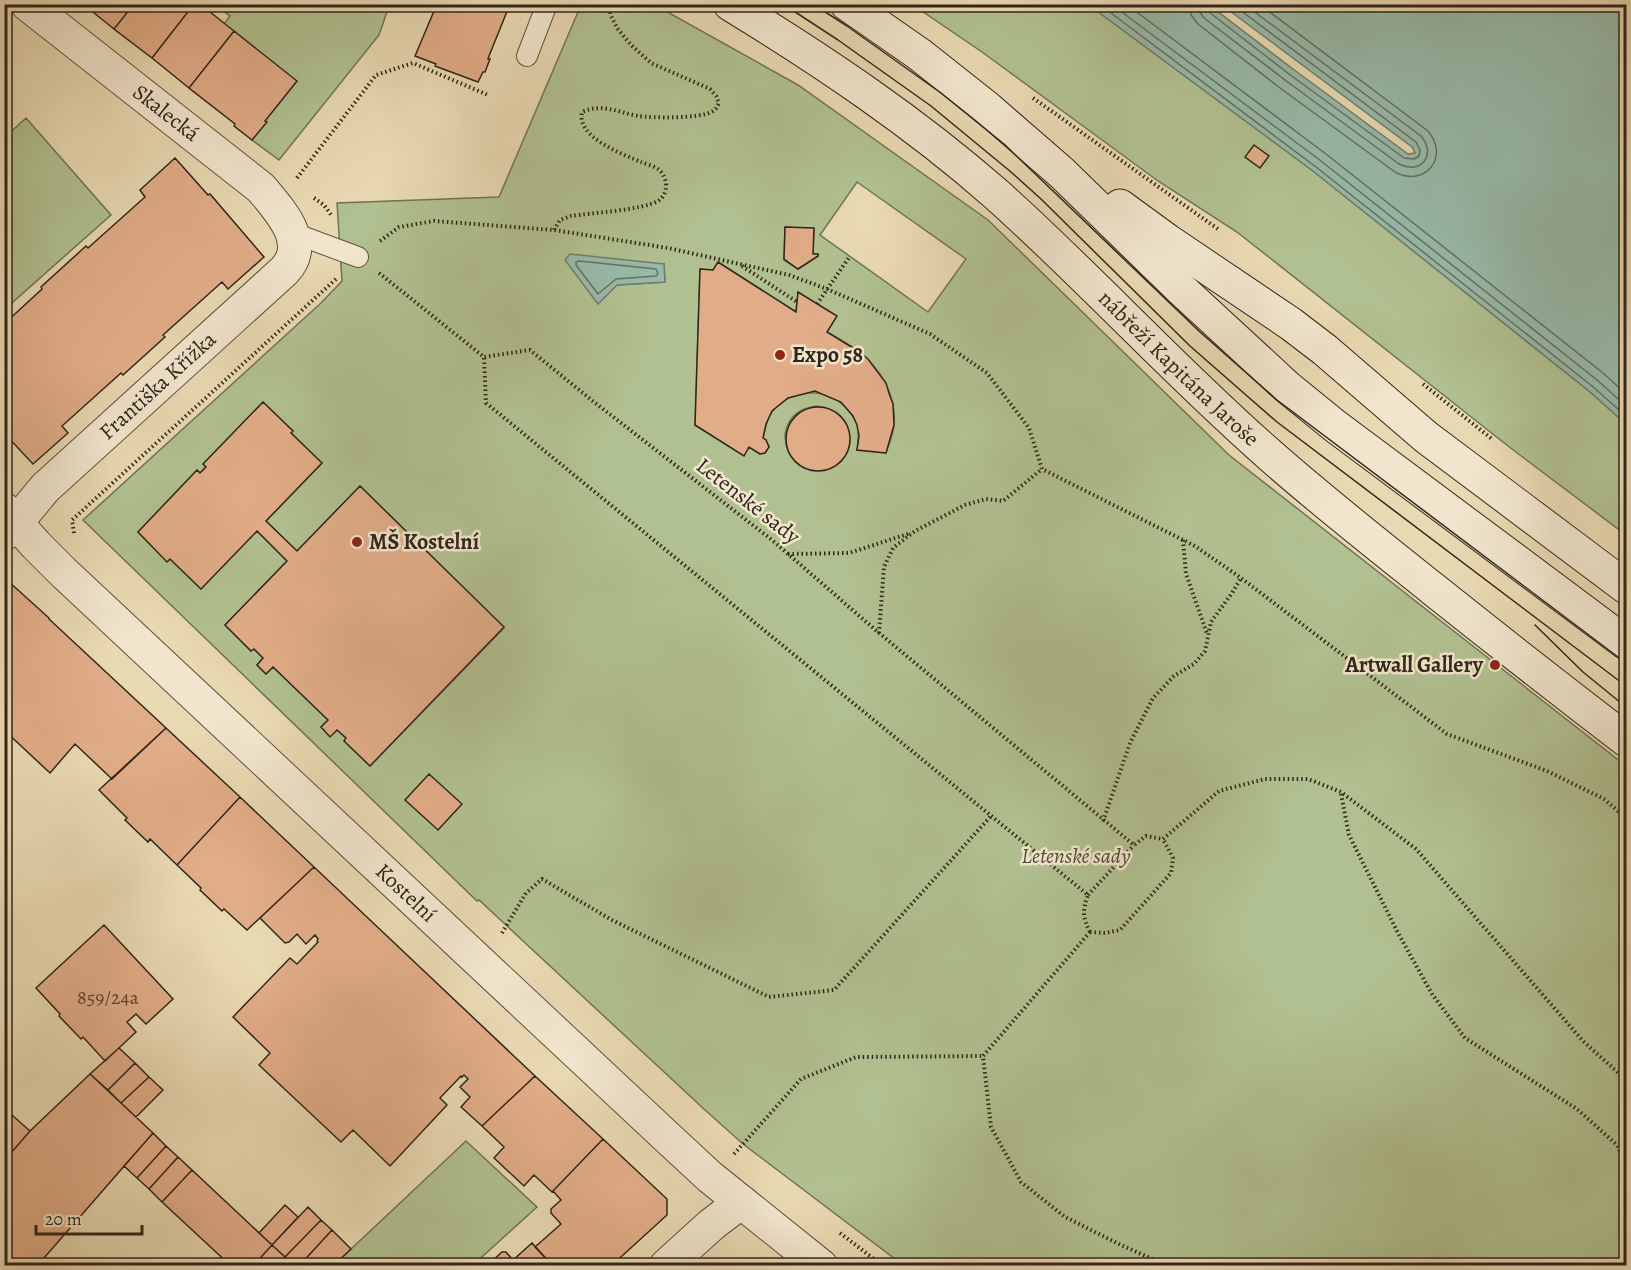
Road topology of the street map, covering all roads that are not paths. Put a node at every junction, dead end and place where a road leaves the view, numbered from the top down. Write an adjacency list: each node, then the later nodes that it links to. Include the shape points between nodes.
1 (27, 4): 7 (main road, Skalecká, via 261,188)
2 (547, 4): 5 (lane)
3 (730, 4): 12 (main road, nábřeží Kapitána Jaroše, via 850,82 936,145 1062,255 1277,461)
4 (847, 4): 6 (main road)
5 (527, 56)
6 (986, 107): 10 (main road, via 1168,241 1292,324 1426,437); 11 (main road, via 1062,173 1287,387)
7 (291, 232): 8 (lane); 9 (main road, Františka Křížka, via 295,249 290,265)
8 (358, 257)
9 (8, 522): 13 (main road, Kostelní)
10 (1626, 587)
11 (1626, 644)
12 (1626, 740)
13 (741, 1203): 14 (main road); 15 (main road, Kostelní)
14 (666, 1266)
15 (821, 1266)

